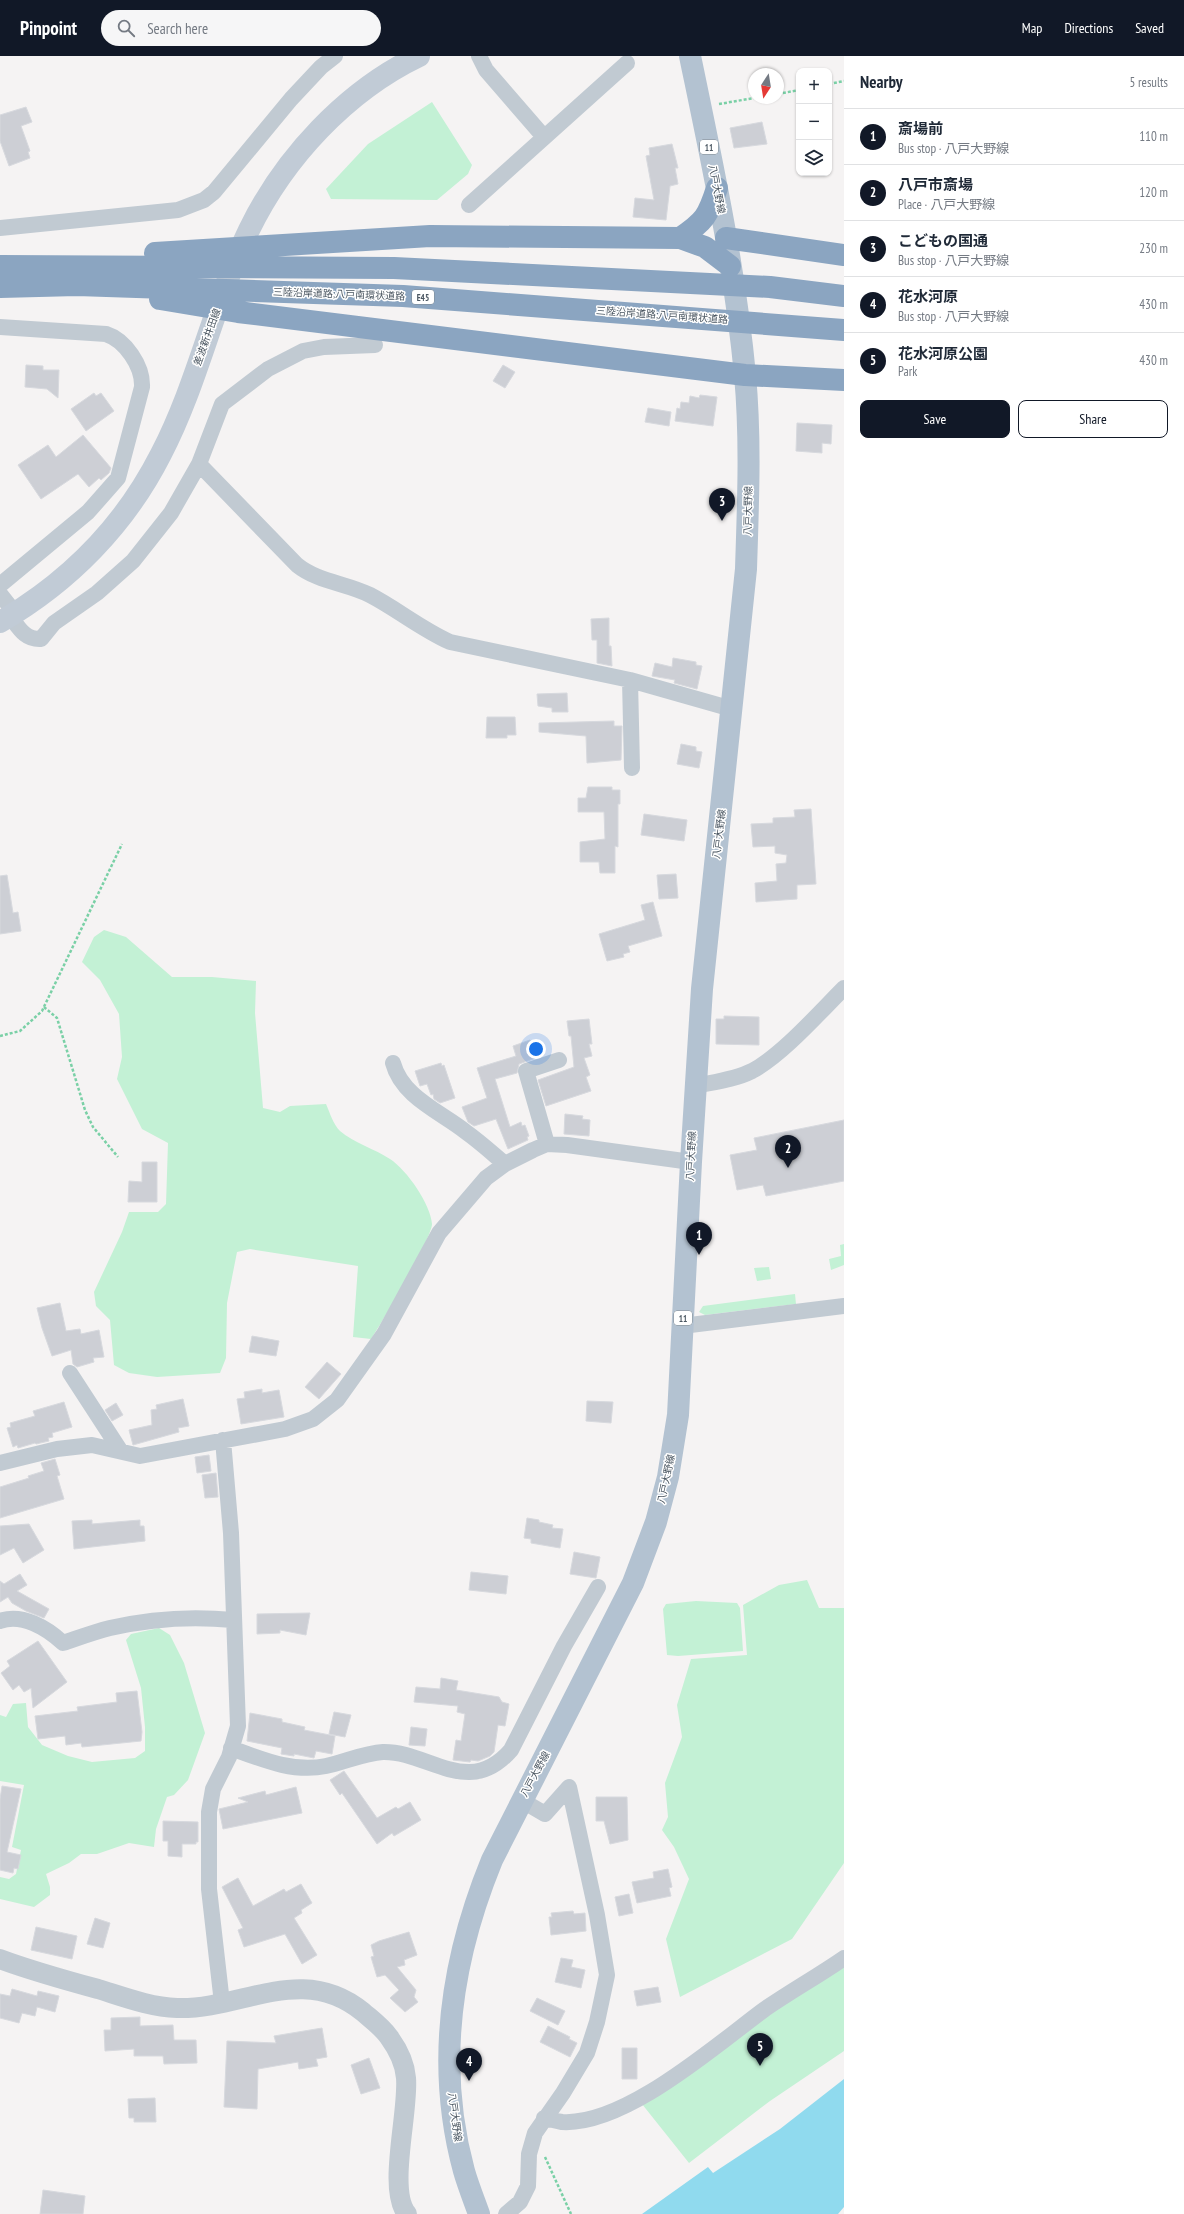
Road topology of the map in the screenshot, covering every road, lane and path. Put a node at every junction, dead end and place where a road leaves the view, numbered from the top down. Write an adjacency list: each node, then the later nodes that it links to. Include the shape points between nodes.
1 (336, 56): 15 (street, via 321,67 291,99 222,183 204,200 178,210)
2 (419, 56): 32 (main road, 差波新井田線, via 376,81 342,108 308,142 263,204 249,231 181,409 162,453 141,491 116,526 90,554 60,580)
3 (479, 56): 12 (street, via 486,70)
4 (690, 56): 11 (main road, 八戸大野線 / 11)
5 (627, 63): 12 (street)
6 (844, 81): 7 (path)
7 (832, 83)
8 (796, 91): 9 (path)
9 (784, 93)
10 (748, 99): 11 (path)
11 (700, 108): 13 (main road, 八戸大野線 / 11)
12 (544, 137): 14 (street)
13 (717, 188): 16 (highway, via 710,210 703,221); 17 (main road, 八戸大野線 / 11)
14 (469, 205)
15 (0, 228)
16 (680, 238): 19 (highway, via 430,236); 20 (highway, via 705,247)
17 (726, 238): 18 (highway); 20 (main road, 八戸大野線 / 11)
18 (844, 255)
19 (0, 265): 23 (highway, via 394,268 770,287)
20 (731, 269): 27 (main road, 八戸大野線 / 11)
21 (77, 285): 22 (highway, 三陸沿岸道路;八戸南環状道路 / E45); 25 (highway, 三陸沿岸道路;八戸南環状道路 / E45, via 403,296); 27 (highway, via 238,312)
22 (0, 287)
23 (844, 296)
24 (0, 327): 30 (street, via 106,334 116,337 134,360 142,377 142,387 118,478 88,512)
25 (844, 330)
26 (375, 345): 29 (street, via 324,347 303,351 268,369 222,404)
27 (745, 375): 28 (highway); 34 (main road, 八戸大野線 / 11, via 748,436 746,561)
28 (844, 380)
29 (199, 464): 32 (street, via 171,512 133,561 97,593 54,622 41,639 27,637); 33 (street, via 297,565 309,574 371,596 431,634 450,642)
30 (0, 585)
31 (0, 594): 32 (street)
32 (9, 617)
33 (630, 680): 34 (street); 35 (street)
34 (732, 709): 42 (main road, 八戸大野線 / 11, via 711,901)
35 (632, 768)
36 (122, 844): 38 (path)
37 (844, 988): 42 (street, via 774,1055 752,1071 726,1080)
38 (44, 1007): 39 (path, via 32,1022 20,1031); 44 (path, via 57,1018 85,1110 93,1127)
39 (0, 1036)
40 (559, 1060): 43 (street, via 526,1070)
41 (393, 1063): 46 (street, via 396,1075 412,1094 466,1132)
42 (695, 1086): 45 (main road, 八戸大野線 / 11)
43 (547, 1144): 45 (street); 46 (street)
44 (118, 1157)
45 (691, 1162): 48 (main road, 八戸大野線 / 11)
46 (504, 1164): 50 (street, via 486,1178 439,1233 384,1334 338,1400 313,1419 285,1429)
47 (844, 1306): 48 (street)
48 (682, 1326): 57 (main road, 八戸大野線 / 11, via 678,1415 668,1477 656,1522 633,1583)
49 (70, 1373): 51 (street)
50 (223, 1440): 51 (street, via 140,1456); 54 (street, via 231,1533)
51 (120, 1450): 52 (street, via 92,1445 57,1449)
52 (0, 1463)
53 (598, 1586): 56 (street, via 511,1750 501,1762 473,1772 456,1771 394,1753 382,1752 324,1766 304,1768 268,1762)
54 (233, 1620): 55 (street, via 217,1618 149,1621 109,1628 62,1643 54,1634 35,1624 18,1618); 56 (street, via 238,1726)
55 (0, 1621)
56 (231, 1748): 60 (street, via 213,1789 208,1812 209,1890)
57 (521, 1800): 61 (street, via 545,1814 569,1787 607,1975 587,2053 564,2093); 64 (main road, 八戸大野線 / 11, via 475,1901 462,1950 451,2012 449,2067 454,2118 464,2171)
58 (844, 1958): 61 (street, via 767,2008 647,2094 594,2118 561,2122)
59 (0, 1959): 60 (street, via 160,2006 178,2008)
60 (222, 2003): 63 (street, via 288,1989 329,1992 358,2008 388,2035 398,2052 406,2076 407,2102 398,2192 402,2208)
61 (544, 2118): 62 (street)
62 (535, 2133): 65 (street, via 529,2154 528,2186 520,2202); 66 (path)
63 (407, 2214)
64 (479, 2214)
65 (506, 2214)
66 (571, 2214)

